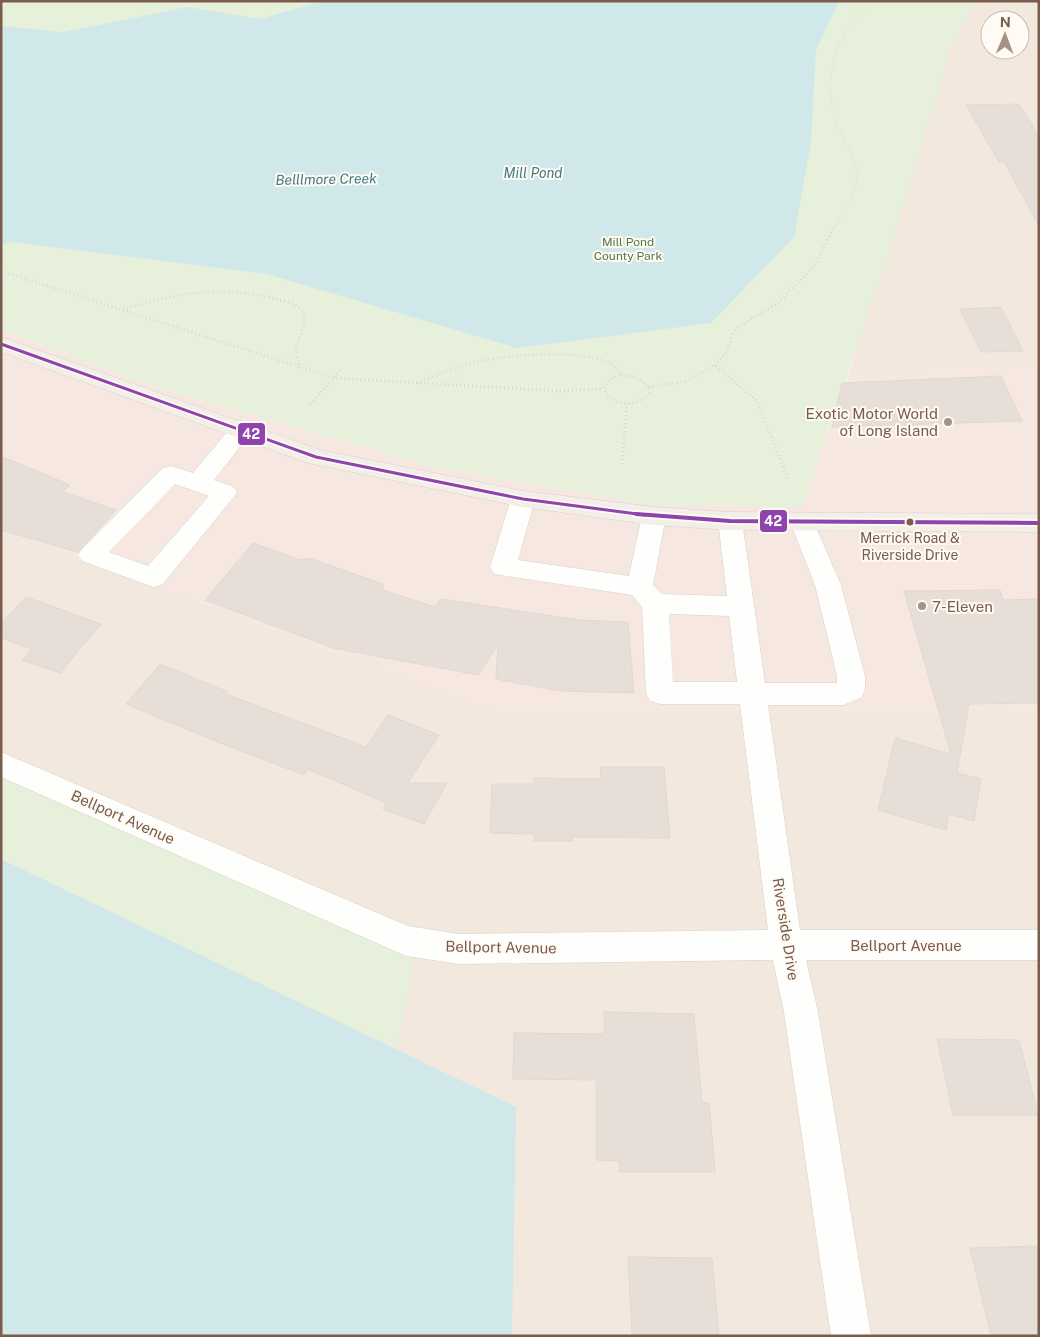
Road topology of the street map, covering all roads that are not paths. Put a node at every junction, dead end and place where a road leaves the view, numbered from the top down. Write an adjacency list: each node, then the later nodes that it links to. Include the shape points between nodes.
1 (1, 344): 2 (main road)
2 (241, 430): 3 (street); 4 (main road, via 316,457)
3 (198, 483): 3 (street, via 170,474 91,556 153,578 225,493)
4 (523, 498): 5 (main road); 9 (street, via 503,567)
5 (654, 516): 6 (main road); 9 (street)
6 (730, 520): 7 (main road); 10 (street, Riverside Drive)
7 (802, 522): 8 (main road); 11 (street, via 828,585 851,676 851,690 843,694)
8 (1039, 523)
9 (648, 596): 10 (street); 11 (street, via 660,693)
10 (741, 606): 11 (street, Riverside Drive)
11 (753, 695): 13 (street, Riverside Drive)
12 (1, 764): 13 (street, Bellport Avenue, via 406,941 459,949)
13 (786, 945): 14 (street, Bellport Avenue); 15 (street, Riverside Drive, via 801,1012)
14 (1039, 945)
15 (851, 1336)

